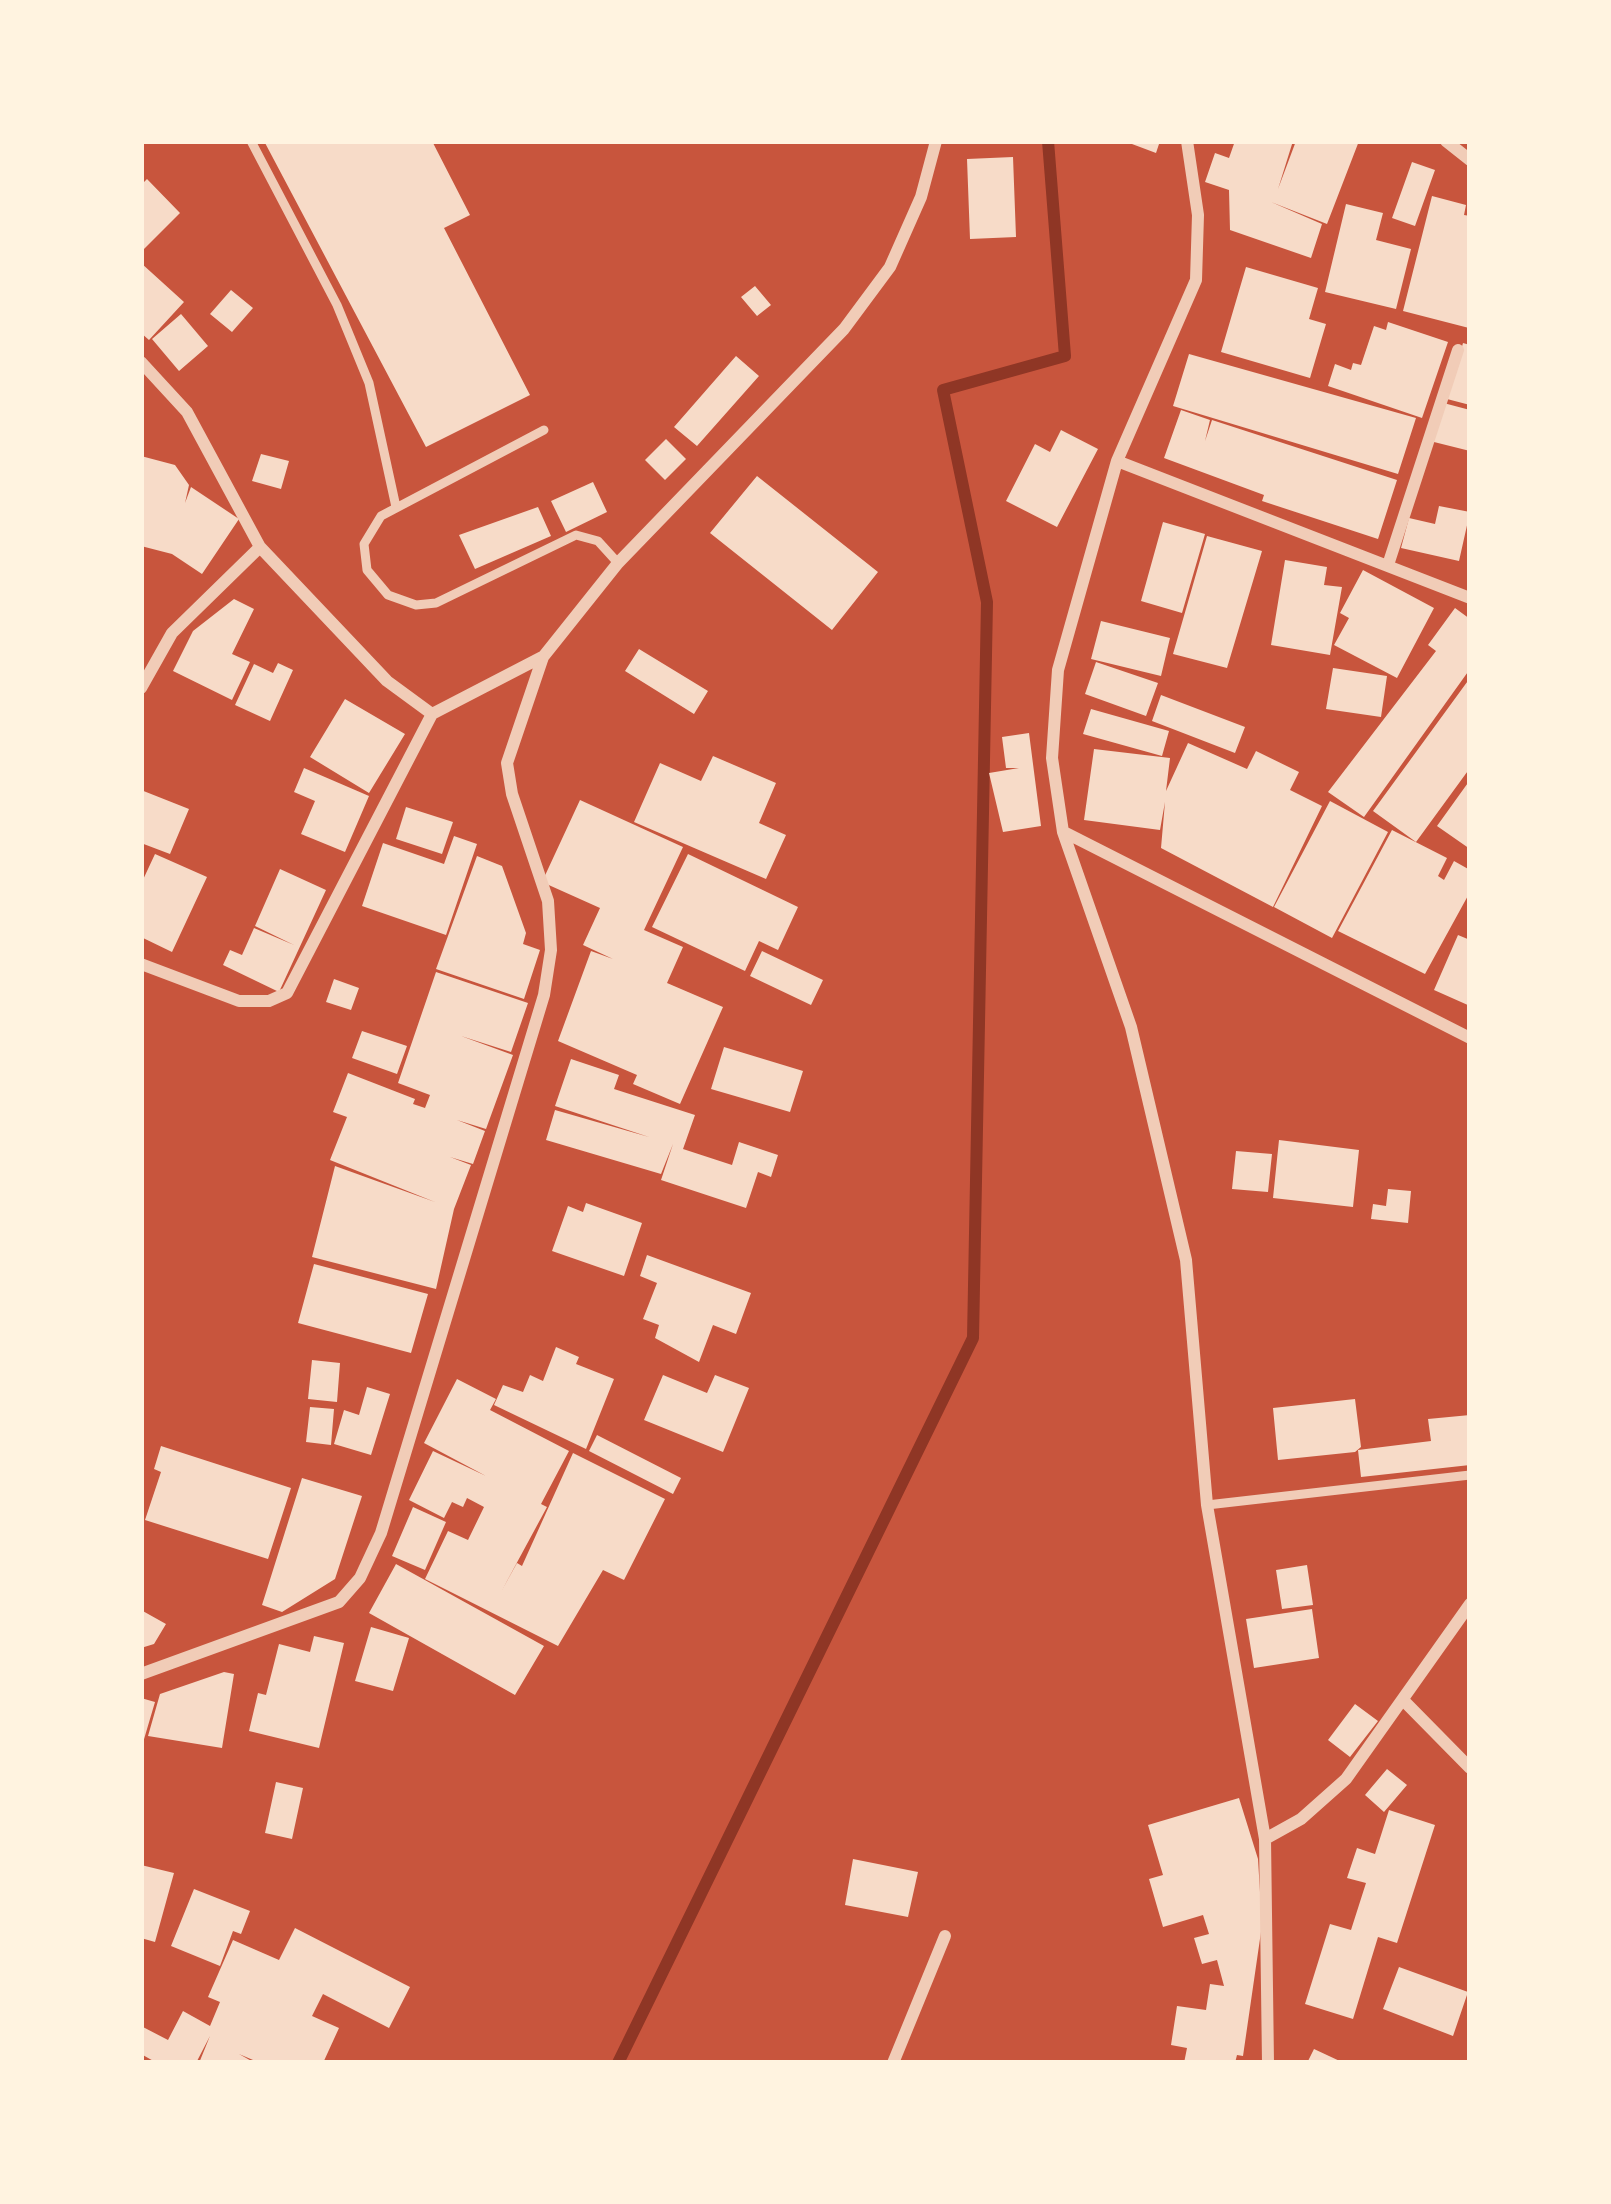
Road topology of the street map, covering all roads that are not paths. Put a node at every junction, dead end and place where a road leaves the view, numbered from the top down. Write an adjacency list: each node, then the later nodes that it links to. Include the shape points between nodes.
1 (250, 141): 10 (lane, via 361,363)
2 (936, 141): 12 (street, via 890,267 844,329)
3 (1186, 141): 9 (street, via 1198,215 1196,280)
4 (1446, 141): 5 (street)
5 (1470, 160)
6 (1458, 350): 13 (street)
7 (141, 362): 11 (street, via 187,412)
8 (544, 430): 10 (lane)
9 (1117, 461): 13 (street); 18 (street, via 1058,670 1052,758)
10 (396, 507): 12 (lane, via 381,515 364,544 368,570 388,595 416,605 436,603 576,535 598,541)
11 (260, 547): 16 (street, via 172,633); 17 (street, via 387,681)
12 (618, 563): 15 (street)
13 (1388, 565): 14 (street)
14 (1470, 598)
15 (543, 657): 17 (street); 24 (street, via 507,763 548,902 544,995 381,1533 360,1579 338,1602)
16 (141, 688)
17 (432, 714): 19 (street, via 287,993 239,1001)
18 (1063, 832): 20 (street); 22 (street, via 1163,1146 1186,1260)
19 (141, 964)
20 (1470, 1039)
21 (1470, 1475): 22 (lane)
22 (1207, 1505): 27 (street)
23 (1470, 1604): 25 (street)
24 (141, 1674)
25 (1405, 1702): 26 (street); 27 (street, via 1329,1797)
26 (1470, 1768)
27 (1265, 1839): 30 (street)
28 (944, 1936): 29 (street)
29 (893, 2063)
30 (1268, 2063)

